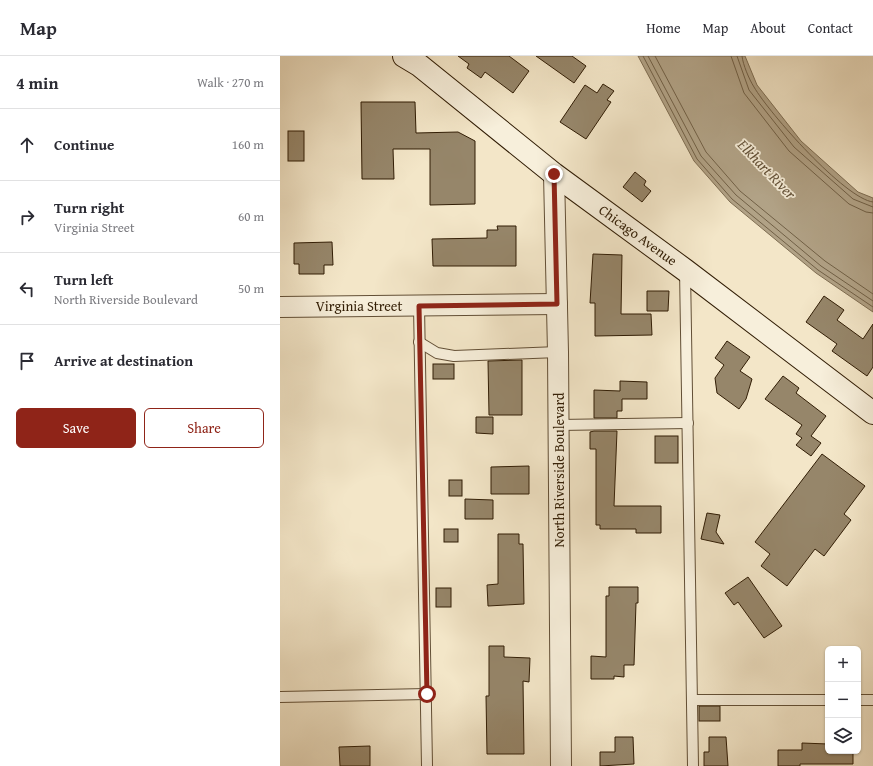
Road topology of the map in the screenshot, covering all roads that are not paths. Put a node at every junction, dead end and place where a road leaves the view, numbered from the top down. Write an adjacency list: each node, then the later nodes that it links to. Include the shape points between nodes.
1 (404, 56): 2 (street, Chicago Avenue, via 419,65)
2 (554, 174): 3 (street, Chicago Avenue); 4 (street, North Riverside Boulevard)
3 (685, 270): 9 (street, Chicago Avenue); 10 (lane)
4 (557, 304): 5 (street, Virginia Street); 8 (street, North Riverside Boulevard)
5 (419, 306): 6 (street, Virginia Street); 7 (lane)
6 (280, 307)
7 (420, 342): 8 (lane, via 437,353 454,356); 12 (lane)
8 (558, 352): 11 (street, North Riverside Boulevard)
9 (873, 412)
10 (688, 423): 11 (lane); 14 (lane)
11 (559, 424): 19 (street, North Riverside Boulevard)
12 (427, 694): 13 (lane); 18 (lane)
13 (280, 697)
14 (692, 700): 15 (lane); 20 (lane)
15 (825, 700)
16 (861, 700): 17 (lane)
17 (873, 700)
18 (427, 766)
19 (561, 766)
20 (693, 766)

